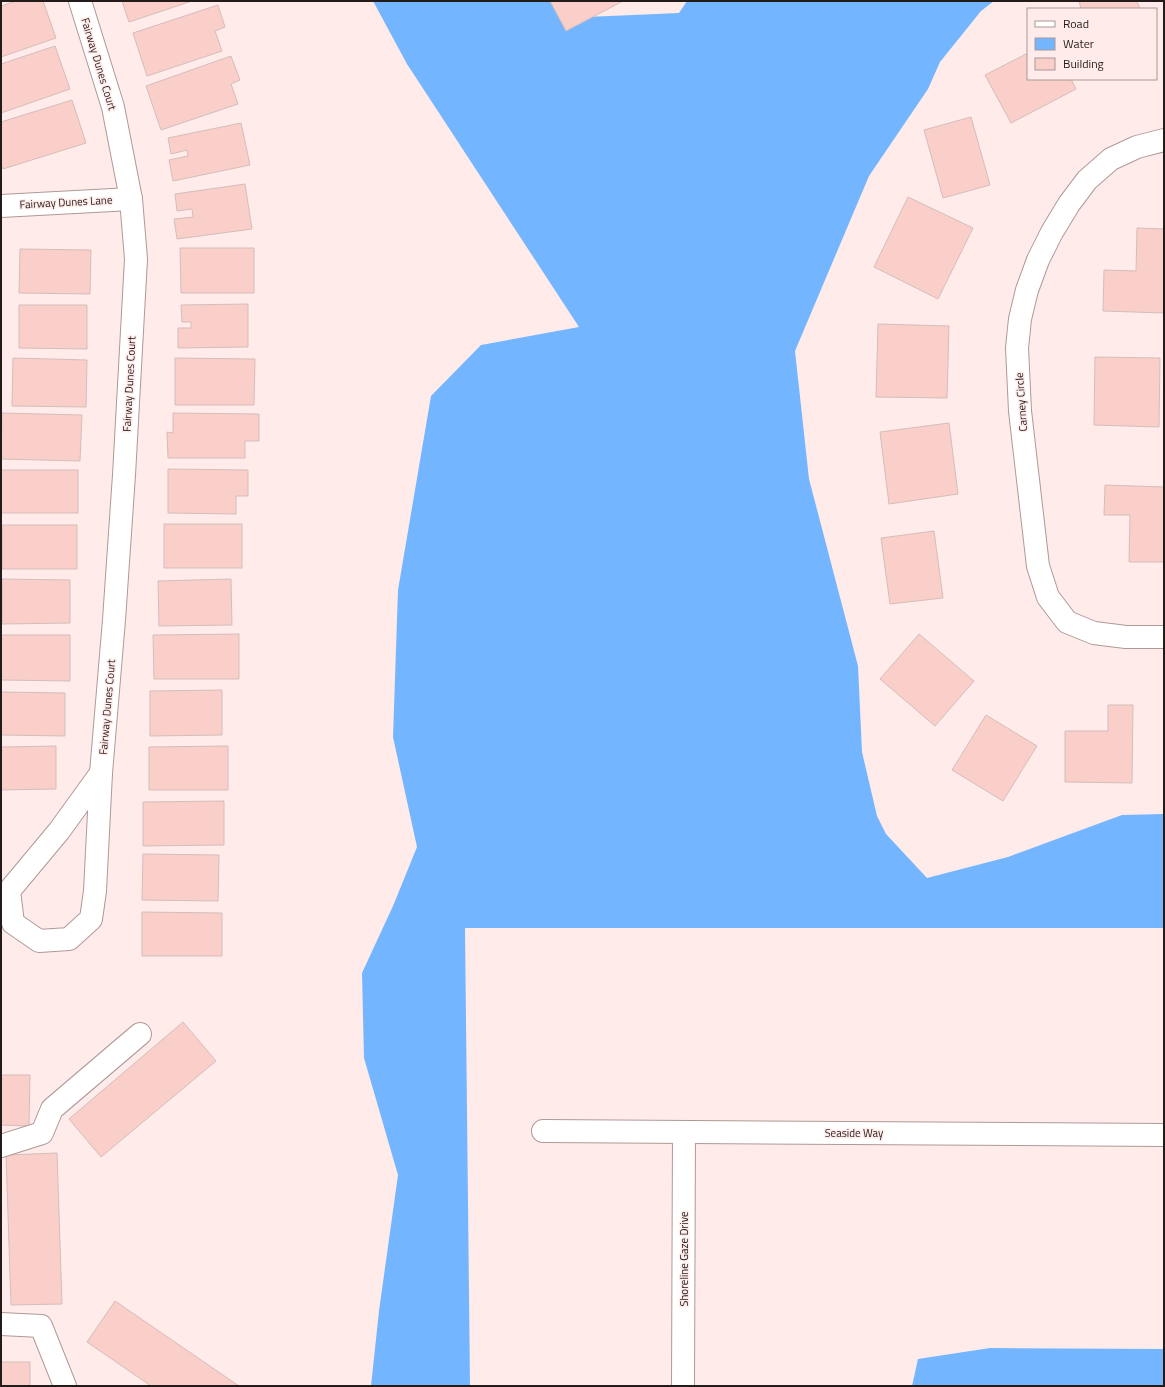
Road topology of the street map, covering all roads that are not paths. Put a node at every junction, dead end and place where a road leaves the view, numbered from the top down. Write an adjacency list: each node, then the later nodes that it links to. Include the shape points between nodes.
1 (80, 1): 3 (street, Fairway Dunes Court, via 113,107)
2 (1164, 140): 5 (street, Carney Circle, via 1137,146 1112,159 1087,180 1069,204 1038,260 1027,290 1017,348 1020,411 1038,558 1048,597 1067,622 1094,633 1126,637)
3 (131, 199): 4 (street, Fairway Dunes Lane); 6 (street, Fairway Dunes Court, via 135,267 124,475)
4 (1, 206)
5 (1164, 637)
6 (101, 773): 6 (street, Fairway Dunes Court, via 95,891 91,919 69,939 39,942 13,923 8,890 59,831)
7 (140, 1034): 11 (street, via 52,1109 42,1133)
8 (543, 1131): 9 (street, Seaside Way)
9 (684, 1132): 10 (street, Seaside Way); 14 (street, Shoreline Gaze Drive)
10 (1164, 1134)
11 (1, 1146)
12 (1, 1324): 13 (street, via 41,1326)
13 (65, 1386)
14 (683, 1386)

